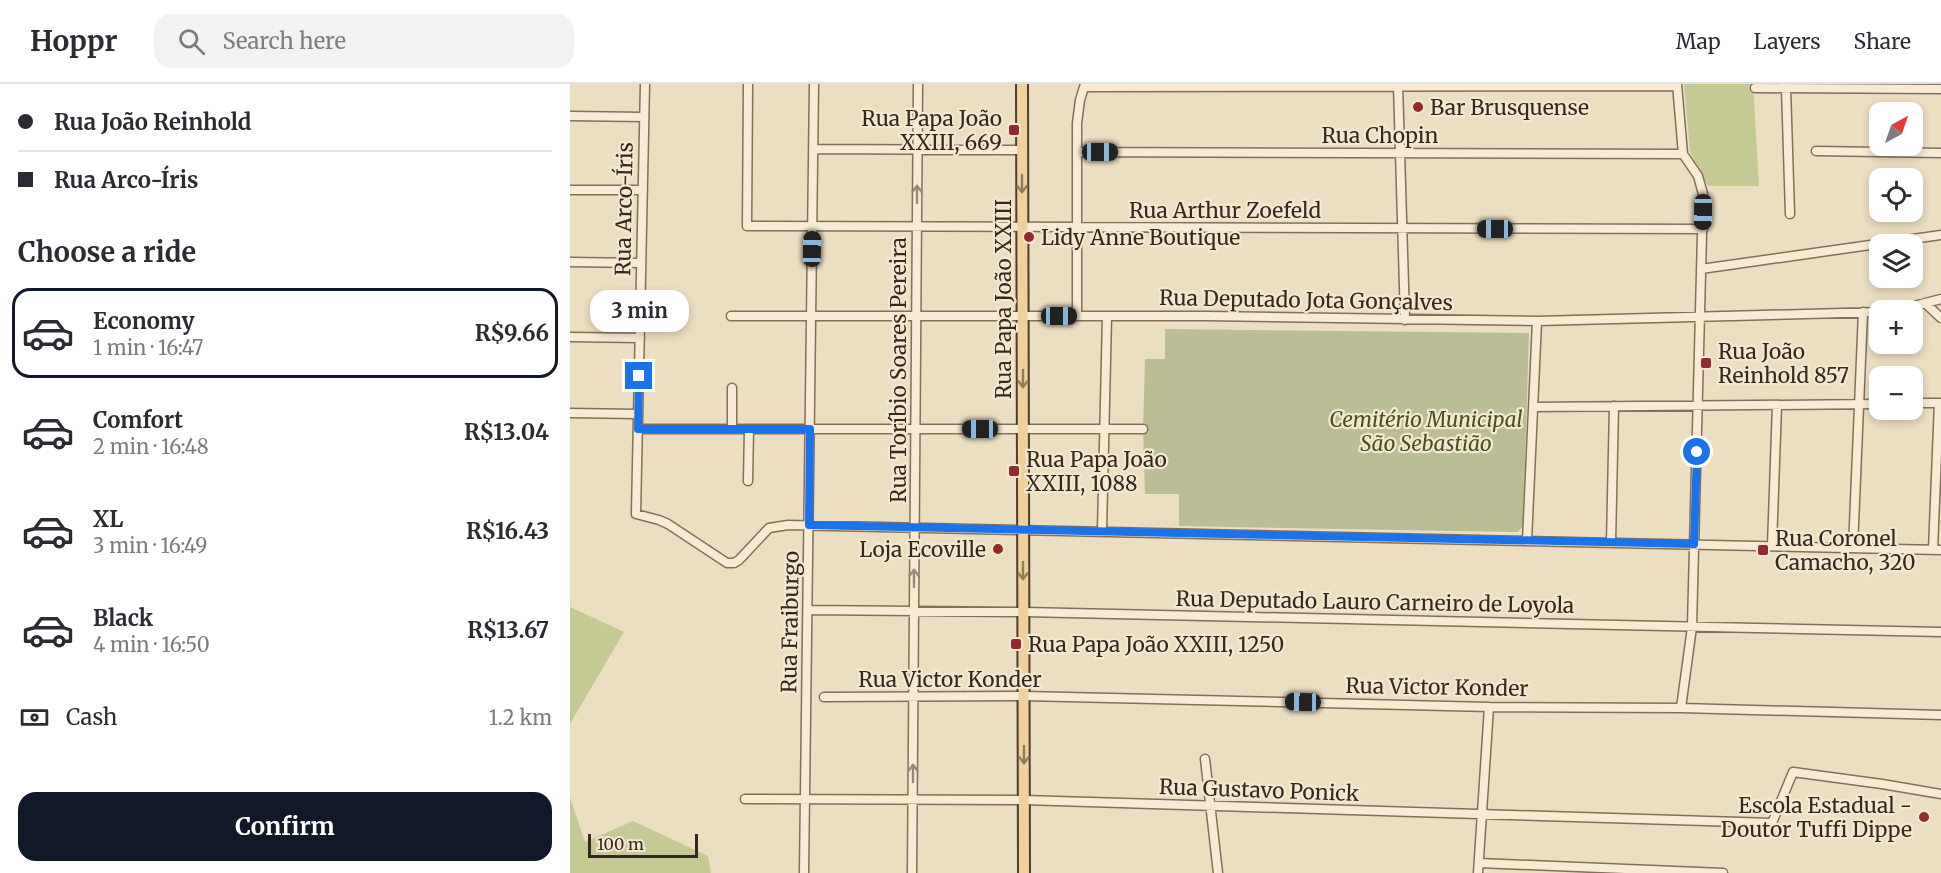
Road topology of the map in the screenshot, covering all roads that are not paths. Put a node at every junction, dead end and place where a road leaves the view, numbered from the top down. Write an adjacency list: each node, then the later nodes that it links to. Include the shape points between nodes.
1 (645, 84): 13 (street, Rua Arco-Íris)
2 (748, 84): 25 (street, Rua Arthur Zoefeld, via 747,226)
3 (814, 84): 14 (street, Rua Fraiburgo)
4 (918, 84): 15 (street, Rua Toríbio Soares Pereira)
5 (1022, 84): 16 (main road, Rua Papa João XXIII)
6 (1398, 85): 7 (street); 8 (street); 19 (street)
7 (1677, 85): 20 (street)
8 (1176, 86): 18 (street, via 1084,87 1077,111)
9 (1755, 88): 10 (street)
10 (1786, 88): 11 (street); 24 (street)
11 (1941, 89)
12 (570, 116): 13 (street)
13 (644, 117): 23 (street, Rua Arco-Íris)
14 (813, 149): 15 (street); 25 (street, Rua Fraiburgo)
15 (917, 150): 16 (street); 26 (street, Rua Toríbio Soares Pereira, one-way to 15)
16 (1022, 150): 27 (main road, Rua Papa João XXIII, one-way to 27)
17 (1816, 151): 21 (street)
18 (1077, 152): 19 (street, Rua Chopin); 28 (street)
19 (1400, 153): 20 (street, Rua Chopin); 29 (street)
20 (1683, 153): 30 (street, via 1703,188)
21 (1941, 153)
22 (570, 190): 23 (street)
23 (643, 190): 33 (street, Rua Arco-Íris)
24 (1790, 214)
25 (813, 227): 26 (street, Rua Arthur Zoefeld); 40 (street, Rua Fraiburgo)
26 (917, 227): 27 (street, Rua Arthur Zoefeld); 41 (street, Rua Toríbio Soares Pereira)
27 (1023, 227): 28 (street, Rua Arthur Zoefeld); 42 (main road, Rua Papa João XXIII)
28 (1077, 227): 29 (street, Rua Arthur Zoefeld); 43 (street)
29 (1402, 228): 30 (street, Rua Arthur Zoefeld); 47 (street)
30 (1702, 229): 34 (street)
31 (1941, 235): 34 (street)
32 (570, 262): 33 (street)
33 (641, 263): 50 (street, Rua Arco-Íris)
34 (1701, 269): 45 (street)
35 (1941, 299): 36 (street)
36 (1925, 303): 46 (street)
37 (1863, 312): 38 (street, Rua Deputado Jota Gonçalves); 45 (street, Rua Deputado Jota Gonçalves); 53 (street)
38 (1869, 312)
39 (731, 316): 40 (street, Rua Deputado Jota Gonçalves)
40 (811, 316): 41 (street, Rua Deputado Jota Gonçalves); 65 (street, Rua Fraiburgo)
41 (916, 316): 42 (street, Rua Deputado Jota Gonçalves); 66 (street, Rua Toríbio Soares Pereira)
42 (1023, 316): 43 (street, Rua Deputado Jota Gonçalves); 67 (main road, Rua Papa João XXIII, one-way to 67)
43 (1077, 316): 44 (street, Rua Deputado Jota Gonçalves)
44 (1107, 316): 47 (street, Rua Deputado Jota Gonçalves); 68 (street)
45 (1700, 317): 48 (street, Rua Deputado Jota Gonçalves); 56 (street)
46 (1941, 318)
47 (1405, 320): 48 (street, Rua Deputado Jota Gonçalves)
48 (1537, 321): 59 (street)
49 (570, 337): 50 (street)
50 (640, 338): 61 (street, Rua Arco-Íris)
51 (732, 388): 63 (street)
52 (1940, 403): 55 (street); 80 (street)
53 (1859, 404): 54 (street); 57 (street); 79 (street)
54 (1869, 404)
55 (1923, 404)
56 (1698, 405): 57 (street); 58 (street); 77 (street)
57 (1777, 405): 78 (street)
58 (1614, 406): 59 (street); 76 (street)
59 (1533, 407): 75 (street)
60 (570, 414): 61 (street)
61 (638, 414): 62 (street, Rua Arco-Íris)
62 (638, 429): 63 (street); 71 (street, Rua Arco-Íris, via 636,514 659,519 727,563 739,560 769,528)
63 (732, 429): 64 (street)
64 (749, 429): 65 (street); 70 (street)
65 (810, 429): 66 (street); 71 (street, Rua Fraiburgo)
66 (915, 429): 67 (street); 72 (street, Rua Toríbio Soares Pereira)
67 (1023, 429): 68 (street); 73 (main road, Rua Papa João XXIII)
68 (1104, 429): 69 (street); 74 (street)
69 (1143, 429)
70 (748, 481)
71 (809, 525): 72 (street); 81 (street, Rua Fraiburgo)
72 (915, 528): 73 (street); 82 (street, Rua Toríbio Soares Pereira, one-way to 72)
73 (1023, 530): 74 (street); 83 (main road, Rua Papa João XXIII, one-way to 83)
74 (1102, 531): 75 (street)
75 (1527, 541): 76 (street)
76 (1611, 543): 77 (street)
77 (1694, 544): 78 (street); 84 (street)
78 (1772, 546): 79 (street)
79 (1853, 548): 80 (street)
80 (1937, 550)
81 (808, 610): 82 (street, Rua Deputado Lauro Carneiro de Loyola); 95 (street, Rua Fraiburgo)
82 (914, 611): 83 (street, Rua Deputado Lauro Carneiro de Loyola); 88 (street, Rua Toríbio Soares Pereira)
83 (1024, 612): 84 (street, Rua Deputado Lauro Carneiro de Loyola); 86 (main road, Rua Papa João XXIII)
84 (1692, 627): 85 (street, Rua Deputado Lauro Carneiro de Loyola); 90 (street)
85 (1941, 632)
86 (1024, 696): 88 (street, Rua Victor Konder); 89 (street, Rua Victor Konder); 97 (main road, Rua Papa João XXIII, one-way to 97)
87 (824, 697): 88 (street, Rua Victor Konder)
88 (914, 697): 96 (street, Rua Toríbio Soares Pereira, one-way to 88)
89 (1489, 707): 90 (street, Rua Victor Konder); 99 (street)
90 (1681, 708): 91 (street, Rua Victor Konder)
91 (1941, 716)
92 (1205, 759): 98 (street)
93 (1941, 794): 99 (street, Rua Gustavo Ponick, via 1793,772 1772,823)
94 (745, 799): 95 (street, Rua Gustavo Ponick)
95 (805, 800): 96 (street, Rua Gustavo Ponick); 101 (street, Rua Fraiburgo)
96 (913, 800): 97 (street, Rua Gustavo Ponick); 102 (street, Rua Toríbio Soares Pereira)
97 (1024, 800): 98 (street, Rua Gustavo Ponick); 103 (main road, Rua Papa João XXIII)
98 (1210, 806): 99 (street, Rua Gustavo Ponick); 104 (street)
99 (1482, 814): 100 (street)
100 (1479, 863): 105 (street); 106 (street)
101 (804, 873)
102 (912, 873)
103 (1024, 873)
104 (1218, 873)
105 (1478, 873)
106 (1723, 873)

